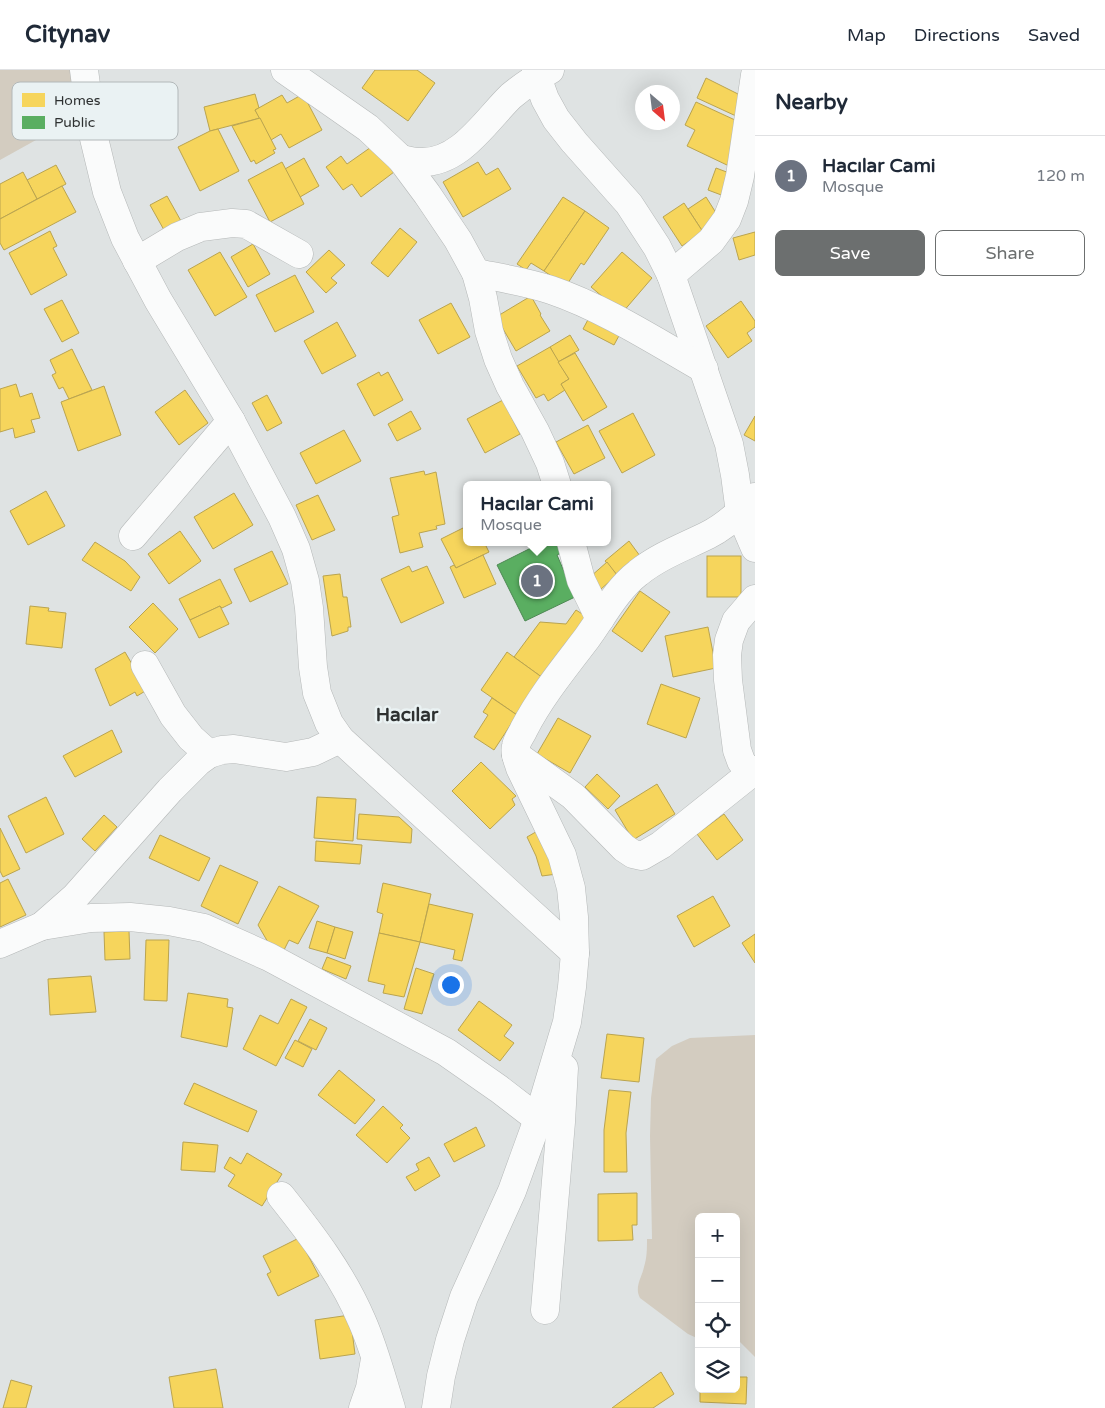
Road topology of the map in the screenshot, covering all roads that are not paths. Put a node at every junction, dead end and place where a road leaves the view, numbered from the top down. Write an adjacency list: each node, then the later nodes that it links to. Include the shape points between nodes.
1 (285, 70): 5 (street, via 368,128)
2 (541, 72): 5 (street, via 513,95 470,141 451,154 434,161); 9 (street, via 545,99 556,119 629,204)
3 (755, 75): 9 (street, via 740,176 727,219 711,241)
4 (94, 140): 7 (street, via 107,192)
5 (401, 159): 8 (street, via 458,240)
6 (299, 254): 7 (street, via 246,224 232,223 201,226)
7 (137, 261): 11 (street)
8 (476, 273): 10 (street, via 551,290 588,305); 12 (street, via 488,331 498,359 535,431)
9 (671, 275): 10 (street)
10 (704, 369): 13 (street)
11 (231, 421): 14 (street); 20 (street, via 296,549 306,590 317,693 329,723)
12 (556, 481)
13 (747, 505): 16 (street); 18 (street, via 709,535 675,550 636,574 620,589)
14 (133, 536)
15 (572, 546): 18 (street, via 581,580)
16 (755, 548)
17 (755, 599): 23 (street, via 736,621 727,655 737,750 741,761)
18 (600, 619): 22 (street, via 532,713 516,746)
19 (145, 665): 21 (street, via 173,715)
20 (340, 739): 21 (street, via 313,752 286,757 234,749); 26 (street)
21 (209, 754): 24 (street, via 170,790 75,897)
22 (516, 755): 23 (street, via 573,796 624,848 642,856 662,845); 26 (street, via 562,855 571,888)
23 (753, 772)
24 (42, 926): 25 (street); 28 (street, via 91,918 130,917 204,928 269,957 446,1052)
25 (0, 944)
26 (575, 953): 27 (street)
27 (566, 1022): 28 (street); 30 (street)
28 (538, 1119): 34 (street, via 512,1191 464,1297 450,1340)
29 (281, 1196): 31 (street, via 315,1238 349,1293)
30 (545, 1310)
31 (375, 1358): 32 (street); 33 (street)
32 (363, 1408)
33 (390, 1408)
34 (436, 1408)

